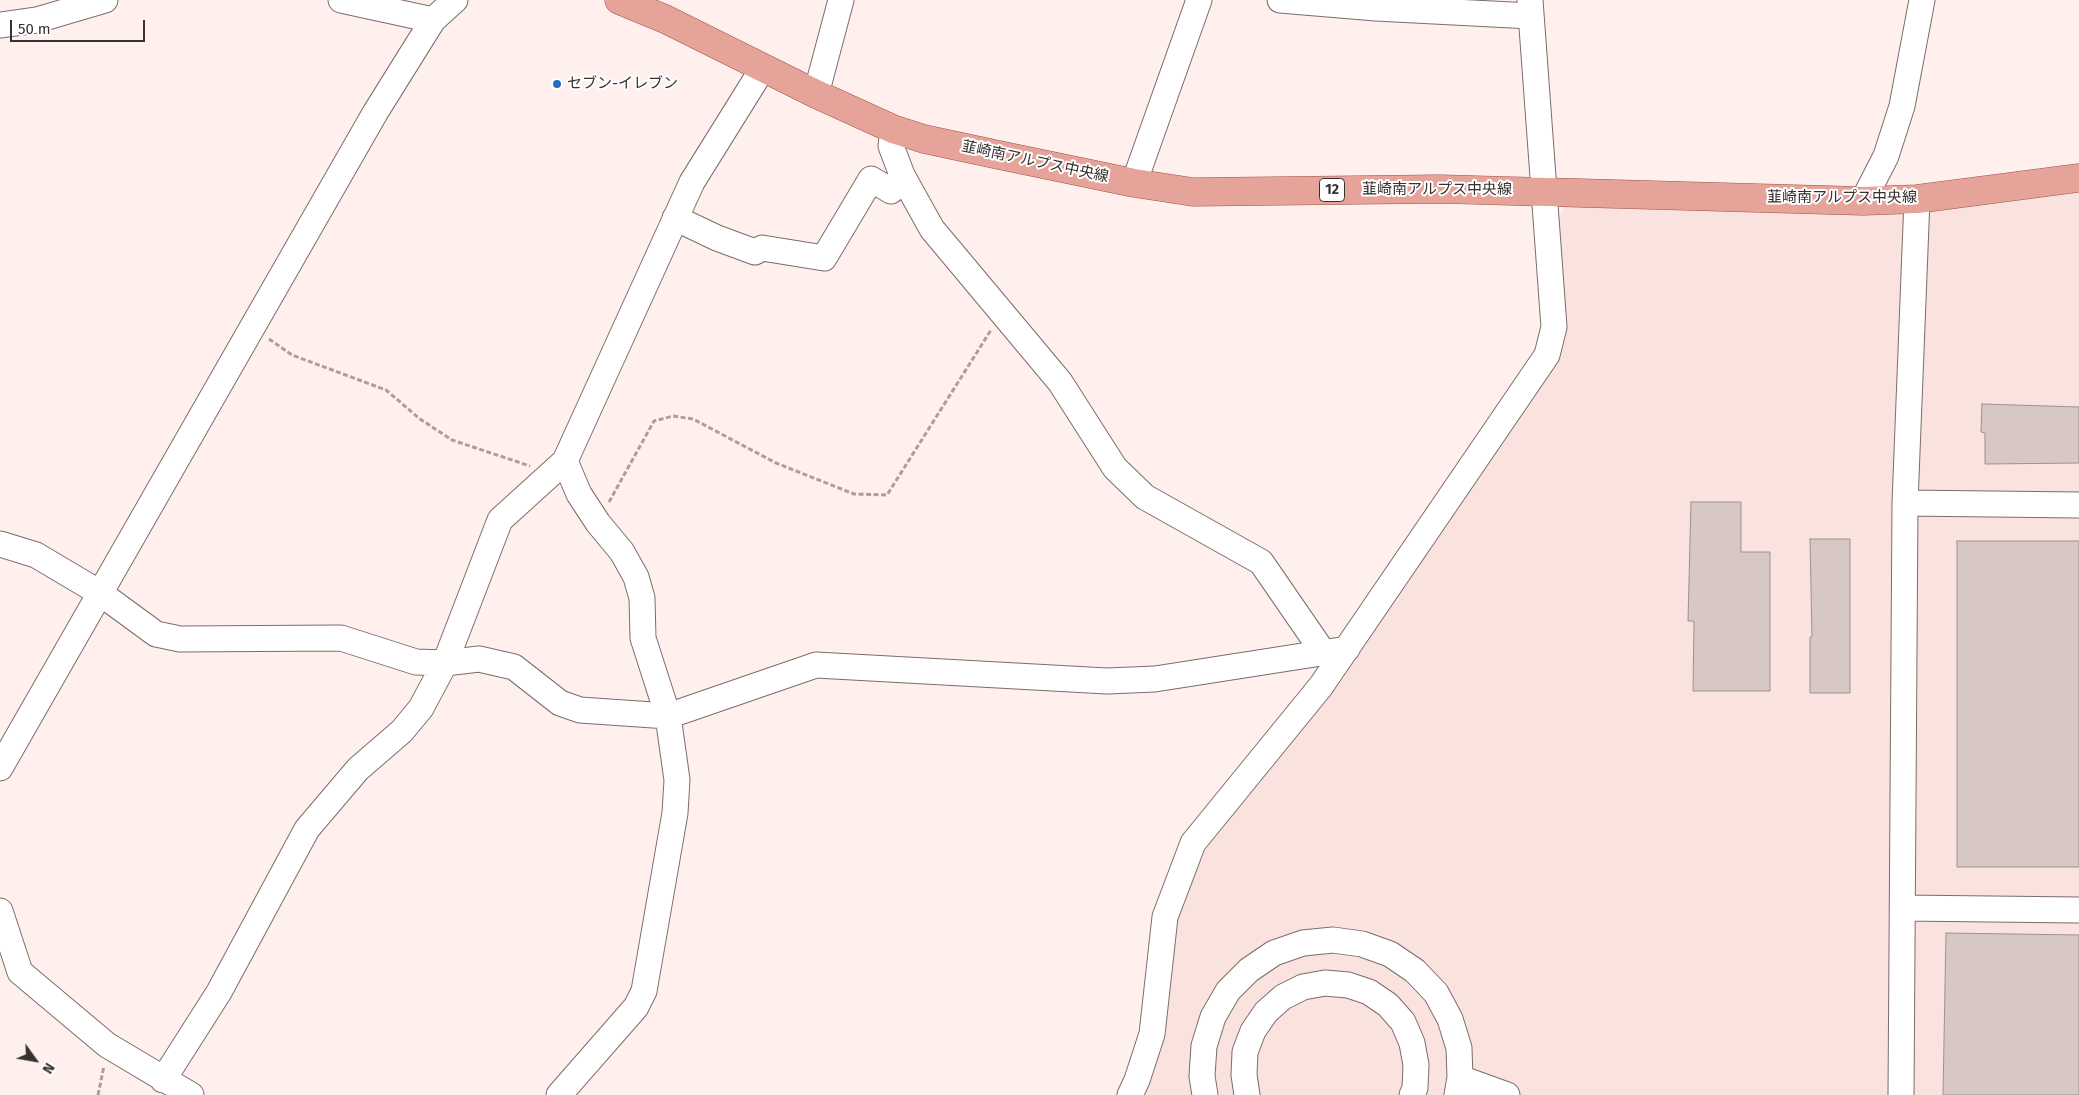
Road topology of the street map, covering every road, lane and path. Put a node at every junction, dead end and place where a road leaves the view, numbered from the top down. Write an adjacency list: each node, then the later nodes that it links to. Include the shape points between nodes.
1 (105, 0): 11 (street, via 37,20)
2 (340, 0): 10 (street)
3 (455, 0): 10 (street)
4 (619, 0): 12 (main road, 韮崎南アルプス中央線 / 12)
5 (841, 0): 13 (street)
6 (1199, 0): 17 (street)
7 (1280, 0): 9 (street, via 1376,8)
8 (1922, 0): 20 (street, via 1902,106 1886,156)
9 (1531, 8): 18 (street)
10 (433, 20): 23 (street, via 375,113)
11 (0, 25)
12 (764, 68): 13 (main road, 韮崎南アルプス中央線 / 12); 21 (street, via 692,182)
13 (816, 94): 14 (main road, 韮崎南アルプス中央線 / 12)
14 (893, 129): 15 (street, via 891,146); 17 (main road, 韮崎南アルプス中央線 / 12, via 924,139)
15 (902, 175): 21 (street, via 891,191 871,179 824,258 762,248 755,252); 22 (street, via 932,229)
16 (2079, 178): 19 (main road, 韮崎南アルプス中央線 / 12)
17 (1134, 183): 18 (main road, 韮崎南アルプス中央線 / 12, via 1193,192)
18 (1544, 191): 20 (main road, 韮崎南アルプス中央線 / 12); 30 (street, via 1554,328 1547,355)
19 (1916, 199): 20 (main road, 韮崎南アルプス中央線 / 12); 25 (street)
20 (1863, 201)
21 (675, 218): 24 (street)
22 (1002, 313): 27 (path, via 887,495 854,494 776,463 693,419 673,416 654,421); 30 (street, via 1060,382 1115,468 1144,497 1261,562)
23 (252, 329): 24 (path, via 292,355 386,390 420,419 452,440); 29 (street)
24 (559, 467): 27 (street); 31 (street, via 500,520)
25 (1905, 503): 26 (street); 34 (street)
26 (2079, 505)
27 (598, 523): 32 (street, via 622,552 636,577 642,598 643,638)
28 (0, 544): 29 (street, via 36,555)
29 (100, 593): 31 (street, via 156,634 172,638 341,638 416,662); 33 (street)
30 (1335, 650): 32 (street, via 1156,679 1108,681 816,665); 43 (street, via 1321,686 1193,843 1165,917 1152,1034)
31 (445, 663): 32 (street, via 479,659 514,667 560,703 580,710); 38 (street, via 421,708 402,731 358,769 308,829 219,992)
32 (668, 716): 42 (street, via 677,780 675,813 644,991 636,1007)
33 (0, 768)
34 (1903, 908): 35 (street); 48 (street)
35 (2079, 910)
36 (0, 911): 37 (street, via 20,972)
37 (107, 1046): 38 (street); 40 (path)
38 (163, 1080): 41 (street)
39 (1458, 1087): 44 (street, via 1459,1048 1450,1019 1436,993 1415,971 1390,954 1362,944 1333,940 1303,943 1274,953 1249,970 1228,991 1213,1017 1204,1046 1202,1076); 47 (street)
40 (98, 1095)
41 (191, 1095)
42 (559, 1095)
43 (1130, 1095)
44 (1205, 1095)
45 (1247, 1095): 46 (street, via 1245,1052 1253,1031 1266,1012 1283,997 1303,987 1325,983 1348,985 1370,992 1403,1022 1412,1042 1416,1065)
46 (1412, 1095)
47 (1507, 1095)
48 (1902, 1095)

